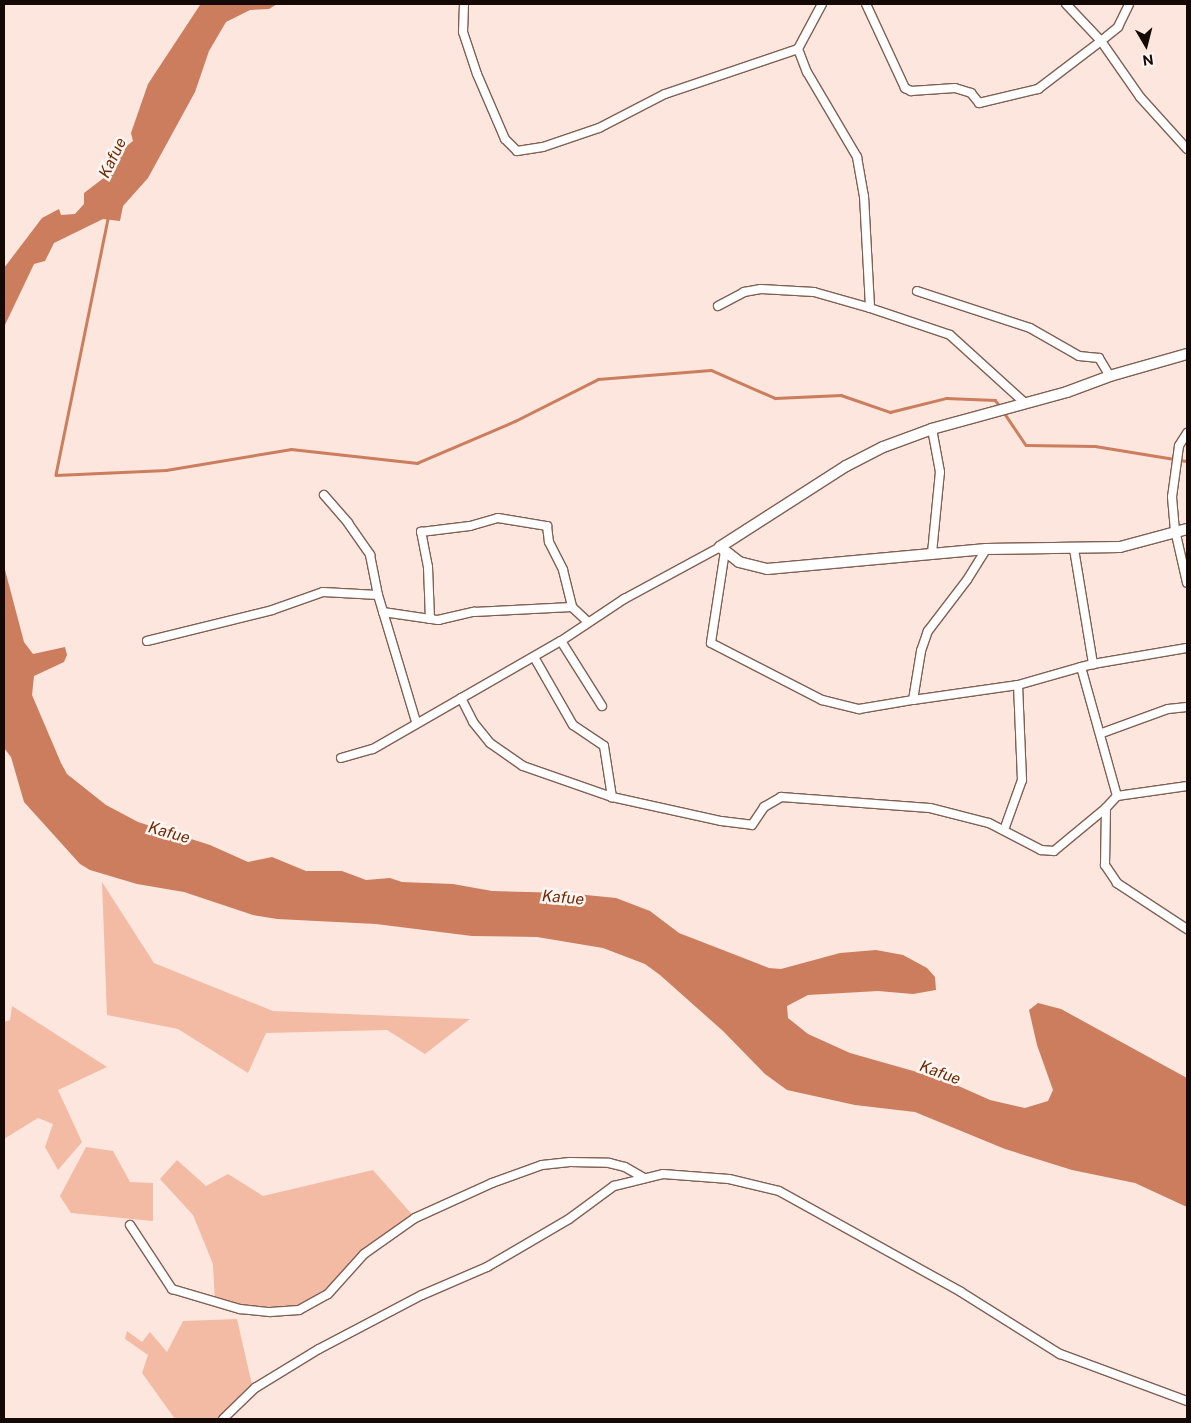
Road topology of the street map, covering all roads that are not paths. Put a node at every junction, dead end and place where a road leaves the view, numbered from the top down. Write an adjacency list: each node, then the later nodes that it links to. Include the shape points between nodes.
1 (464, 4): 7 (street, via 463,32 477,74 505,139 517,151 542,147 589,131 665,94)
2 (822, 4): 7 (street)
3 (866, 4): 6 (street, via 905,88 911,91 955,88 971,93 979,103 1038,89)
4 (1066, 4): 6 (street)
5 (1129, 4): 6 (street, via 1118,27)
6 (1102, 41): 8 (street, via 1140,97)
7 (798, 49): 11 (street, via 807,72 850,142 861,174)
8 (1187, 149)
9 (917, 291): 13 (street, via 1030,328 1079,356 1099,358)
10 (718, 306): 11 (street, via 744,292 760,289 814,292)
11 (870, 308): 14 (street, via 950,335)
12 (1187, 354): 13 (street)
13 (1110, 376): 14 (street, via 1067,392)
14 (1024, 402): 15 (street)
15 (932, 429): 20 (street, via 846,466); 23 (street, via 940,472)
16 (1187, 432): 19 (street, via 1179,446 1172,497)
17 (324, 495): 25 (street, via 367,550)
18 (1187, 529): 19 (street)
19 (1175, 530): 22 (street, via 1120,547); 24 (street)
20 (722, 549): 23 (street, via 739,562 767,568); 29 (street); 38 (street, via 711,643 822,700 859,709)
21 (986, 549): 22 (street); 23 (street); 38 (street, via 928,631 921,651)
22 (1074, 549): 34 (street)
23 (932, 553)
24 (1187, 580)
25 (378, 596): 27 (street); 30 (street, via 323,592 272,610)
26 (572, 607): 28 (street, via 474,612); 28 (street, via 563,570 549,542 547,526 493,518 470,526 421,532 428,567); 29 (street)
27 (383, 612): 28 (street); 41 (street)
28 (430, 620)
29 (587, 621): 31 (street)
30 (147, 641)
31 (561, 641): 33 (street); 39 (street)
32 (1187, 648): 34 (street)
33 (534, 657): 37 (street); 46 (street, via 573,725 604,746)
34 (1094, 664): 35 (street)
35 (1081, 668): 36 (street); 42 (street)
36 (1018, 685): 38 (street); 48 (street, via 1022,780)
37 (461, 698): 41 (street); 46 (street, via 484,736 504,754 523,766)
38 (913, 700)
39 (602, 706)
40 (1187, 707): 42 (street, via 1168,710)
41 (416, 722): 43 (street, via 373,749)
42 (1102, 733): 45 (street)
43 (341, 758)
44 (1187, 786): 45 (street)
45 (1117, 796): 47 (street)
46 (612, 797): 48 (street, via 746,825 755,822 770,802 781,797 930,808 963,815)
47 (1106, 808): 48 (street, via 1054,851 1041,850); 49 (street, via 1103,856 1108,874 1158,912)
48 (1004, 830)
49 (1187, 929)
50 (644, 1178): 51 (street, via 625,1167 609,1163 570,1162 542,1165 492,1183 416,1218 364,1254 315,1304 289,1311 240,1309 172,1290); 52 (street, via 663,1174 707,1177 748,1182 779,1191 961,1292 1060,1354); 53 (street, via 614,1186 569,1219 487,1267 422,1295 318,1349 254,1388)
51 (130, 1225)
52 (1187, 1401)
53 (223, 1419)

